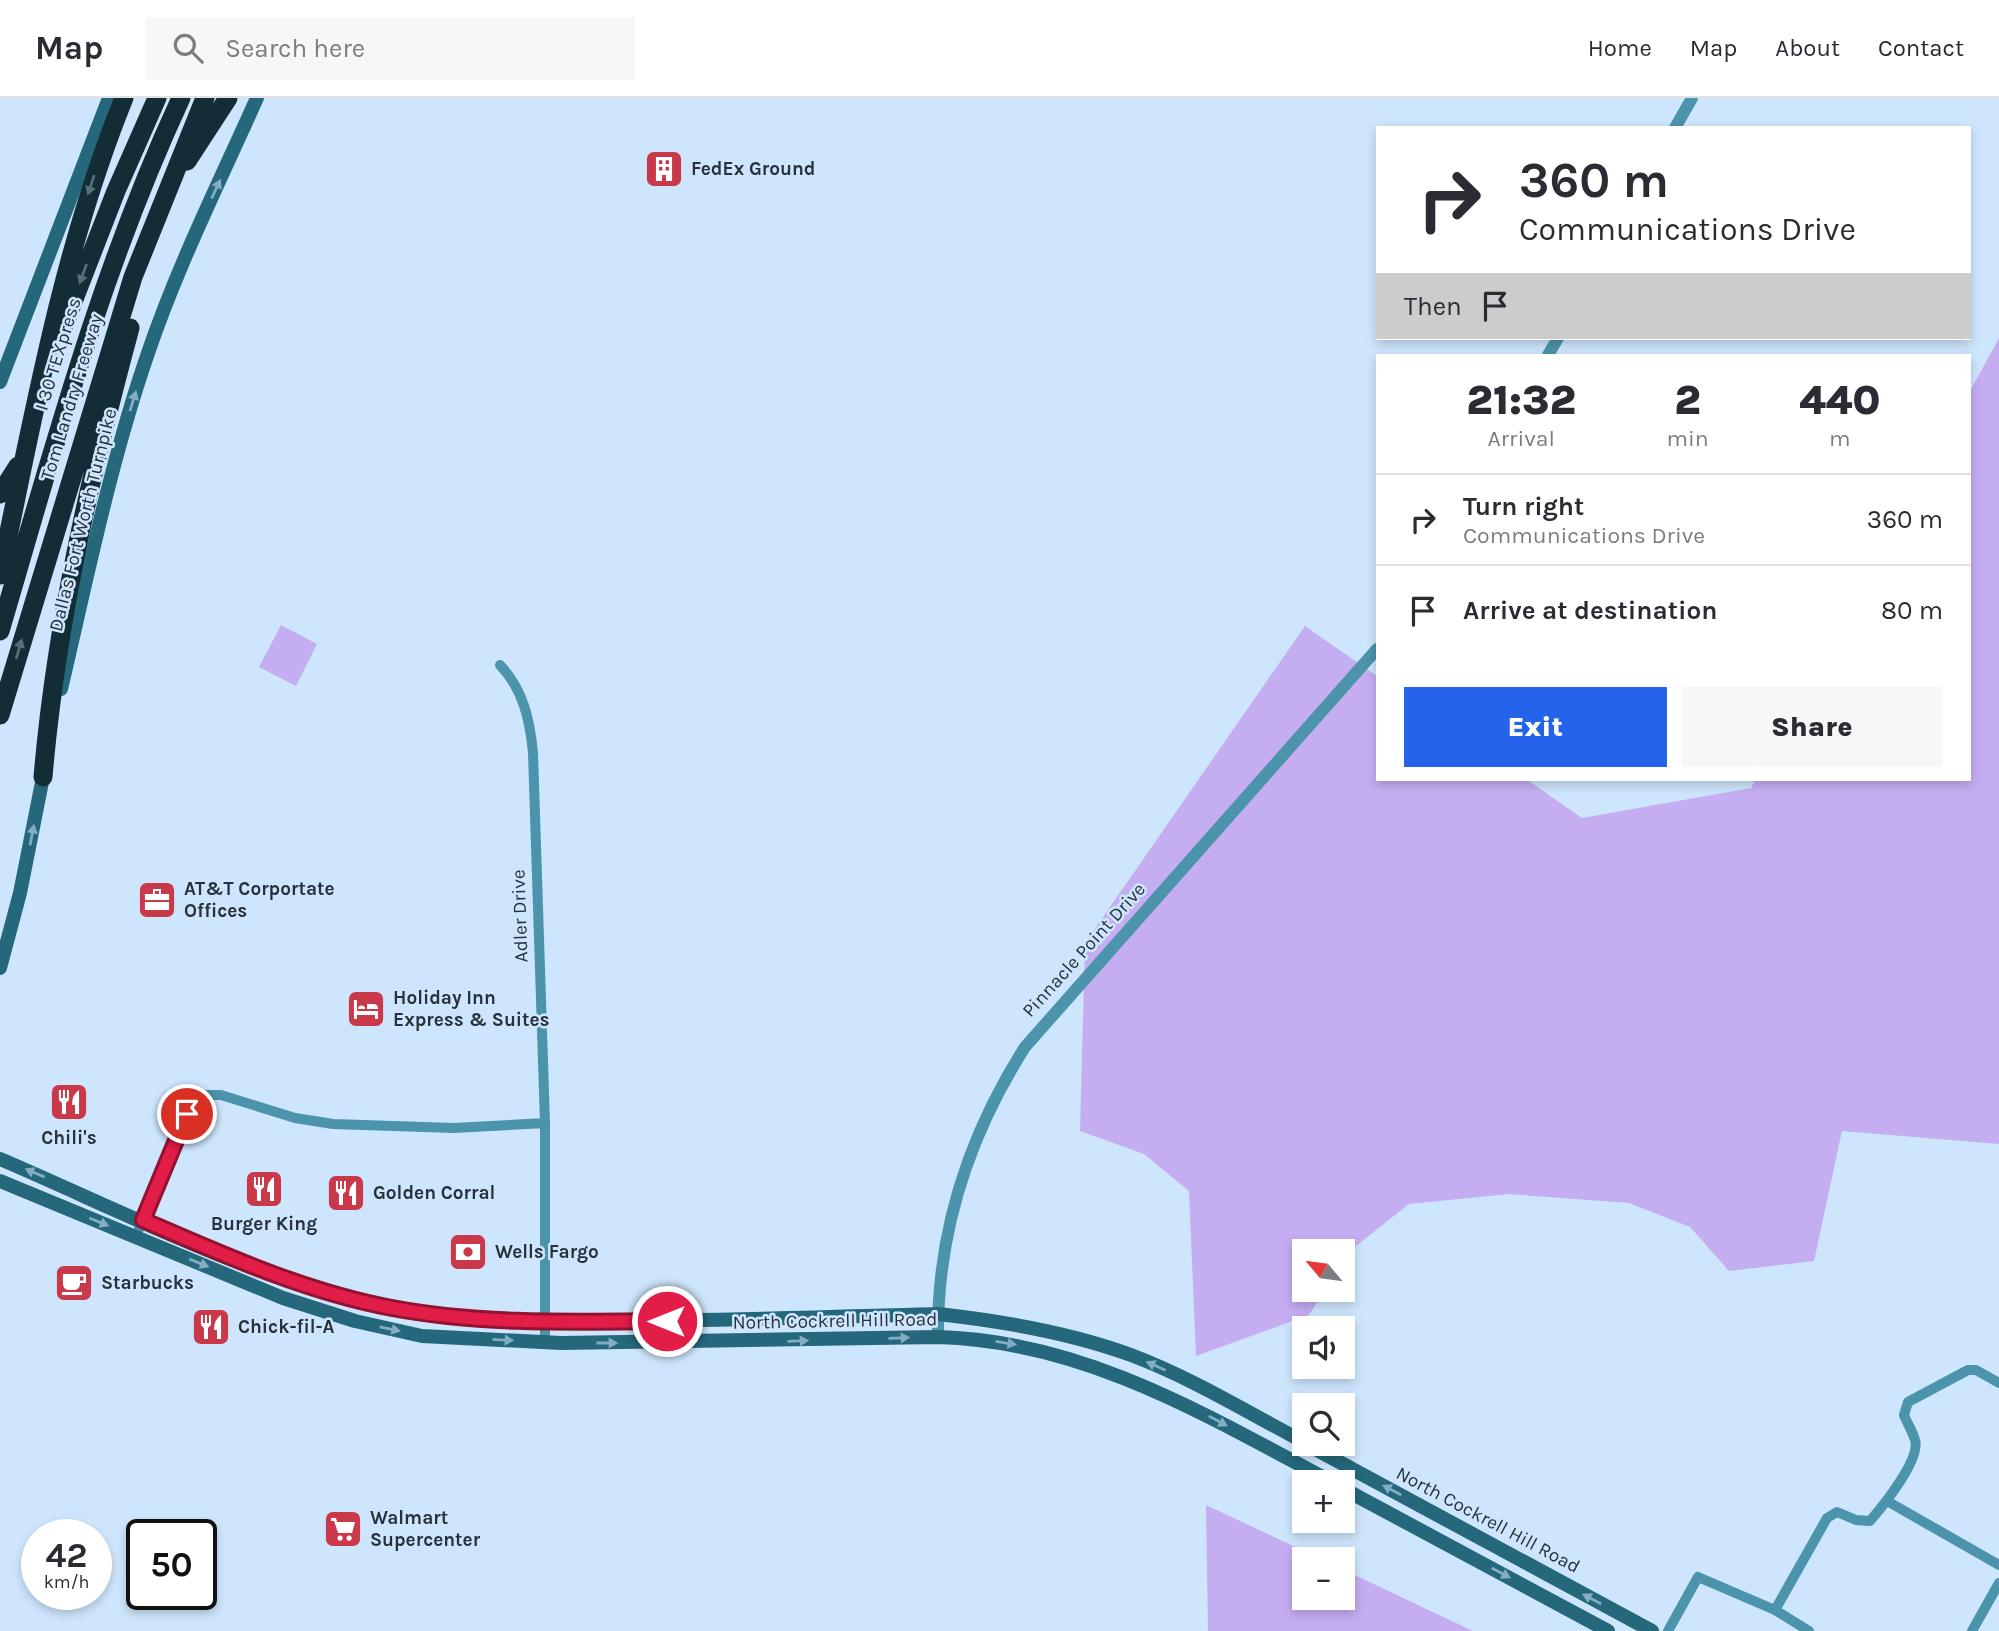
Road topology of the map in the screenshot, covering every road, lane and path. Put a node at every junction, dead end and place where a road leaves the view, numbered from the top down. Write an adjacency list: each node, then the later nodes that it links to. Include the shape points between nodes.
1 (109, 98): 11 (main road)
2 (124, 98): 15 (highway, one-way to 15, via 98,164 62,286)
3 (157, 98): 12 (highway, Tom Landry Freeway, one-way to 12, via 89,259)
4 (181, 98): 17 (highway, I 30 TEXpress, via 104,284)
5 (205, 98): 10 (highway, Tom Landry Freeway)
6 (228, 98): 16 (highway, via 129,249 79,344)
7 (257, 98): 21 (main road, Dallas Fort Worth Turnpike, one-way to 7, via 119,446 146,358 186,255)
8 (1692, 98): 9 (street)
9 (1676, 126)
10 (133, 277): 20 (highway, Tom Landry Freeway, one-way to 10); 21 (highway, via 131,323 91,472 50,693)
11 (0, 382)
12 (18, 466): 13 (highway); 14 (highway, Tom Landry Freeway)
13 (0, 494)
14 (0, 523)
15 (0, 575)
16 (0, 585)
17 (0, 631)
18 (1376, 650): 30 (street, Pinnacle Point Drive, via 1025,1047 991,1104 965,1165 947,1231)
19 (500, 665): 23 (street, Adler Drive, via 511,677 531,729)
20 (0, 715)
21 (43, 777): 22 (main road, Dallas Fort Worth Turnpike, one-way to 21)
22 (0, 968)
23 (545, 1124): 26 (street, via 454,1128 333,1124 295,1118 221,1095 201,1095 187,1114); 31 (street, Adler Drive)
24 (0, 1158): 26 (main road, North Cockrell Hill Road, one-way to 24)
25 (0, 1181): 27 (main road, North Cockrell Hill Road, one-way to 27)
26 (143, 1220): 27 (street); 28 (main road, North Cockrell Hill Road)
27 (136, 1237): 29 (main road, North Cockrell Hill Road, one-way to 29)
28 (330, 1293): 29 (main road); 31 (main road, North Cockrell Hill Road, via 433,1315)
29 (324, 1312): 33 (main road, North Cockrell Hill Road, one-way to 33, via 422,1336)
30 (938, 1314): 31 (main road, North Cockrell Hill Road); 32 (street, Pinnacle Point Drive); 35 (main road, North Cockrell Hill Road, one-way to 30, via 1194,1383 1130,1355 1030,1329)
31 (545, 1321): 33 (street, Adler Drive)
32 (938, 1337): 33 (main road, North Cockrell Hill Road, one-way to 32); 37 (main road, North Cockrell Hill Road, one-way to 37, via 1021,1346 1119,1374)
33 (545, 1342)
34 (1999, 1383): 39 (street, via 1968,1370 1908,1402 1904,1415 1916,1442 1912,1460)
35 (1292, 1436)
36 (1329, 1456): 44 (main road, North Cockrell Hill Road, one-way to 36)
37 (1310, 1470)
38 (1355, 1495): 43 (main road, one-way to 43)
39 (1887, 1501): 40 (street); 42 (street, via 1870,1521 1837,1512 1827,1518)
40 (1999, 1564)
41 (1999, 1583): 47 (street)
42 (1775, 1610): 45 (street, via 1698,1577); 46 (street)
43 (1608, 1631)
44 (1652, 1631)
45 (1668, 1631)
46 (1809, 1631)
47 (1972, 1631)

